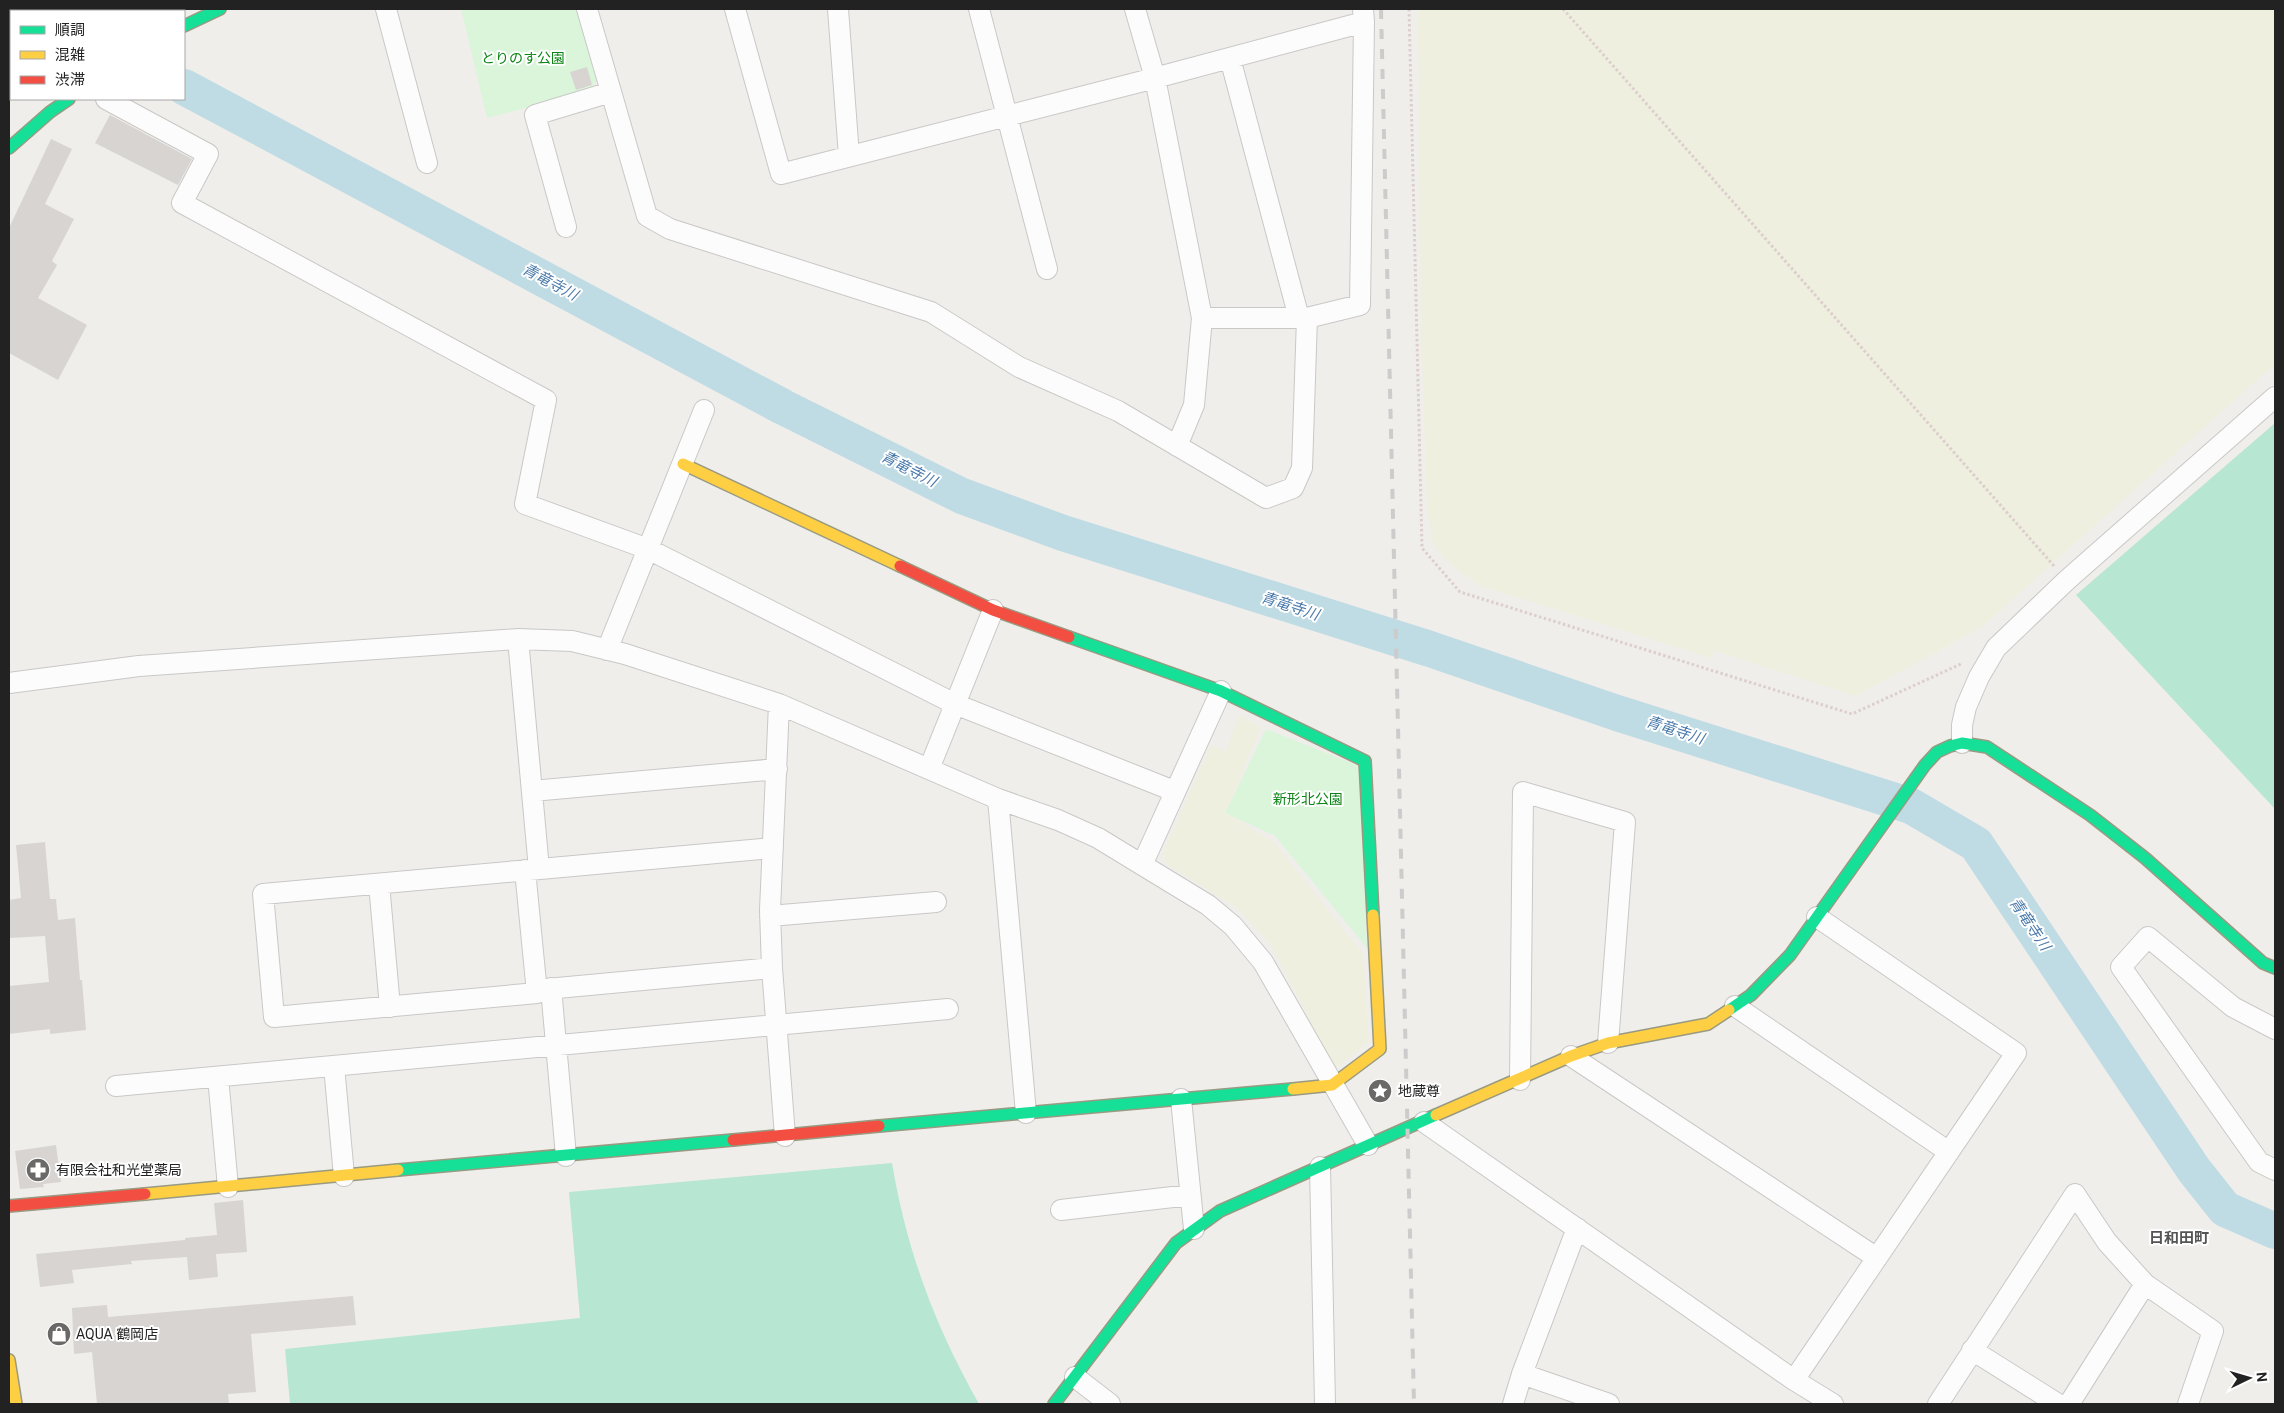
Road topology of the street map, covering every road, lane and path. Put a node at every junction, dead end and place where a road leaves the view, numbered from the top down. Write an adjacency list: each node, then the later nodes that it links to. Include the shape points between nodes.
1 (220, 9): 11 (street)
2 (386, 9): 20 (street)
3 (587, 9): 14 (street)
4 (735, 9): 19 (street, via 781,174)
5 (838, 9): 19 (street)
6 (979, 9): 17 (street)
7 (1135, 9): 13 (street)
8 (1409, 9): 33 (path, via 1422,548 1460,592 1852,714)
9 (1563, 9): 30 (path)
10 (1363, 15): 12 (street); 24 (street, via 1360,305)
11 (188, 24)
12 (1230, 58): 13 (street); 24 (street)
13 (1155, 78): 17 (street); 23 (street)
14 (612, 92): 21 (street, via 535,114); 27 (street, via 648,216 670,229 930,312 1019,368 1118,411)
15 (68, 100): 18 (street)
16 (108, 100): 29 (street, via 208,154 182,203 546,400 525,504)
17 (1007, 115): 19 (street); 22 (street)
18 (9, 148)
19 (849, 156)
20 (426, 163)
21 (566, 227)
22 (1047, 269)
23 (1202, 318): 24 (street); 27 (street, via 1194,405)
24 (1303, 318): 27 (street, via 1302,468 1293,488 1266,498)
25 (2275, 397): 30 (street)
26 (704, 410): 28 (street)
27 (1177, 446)
28 (683, 464): 29 (street); 31 (street)
29 (648, 549): 34 (street); 38 (street)
30 (2067, 580): 33 (street)
31 (993, 610): 36 (street); 38 (street)
32 (518, 639): 34 (street, via 572,641); 35 (street, via 139,666); 42 (street)
33 (1996, 648): 39 (street, via 1966,707)
34 (607, 650): 37 (street)
35 (9, 683)
36 (1221, 691): 43 (street); 66 (street, via 1365,761 1380,1049)
37 (779, 704): 40 (street); 41 (street)
38 (955, 704): 41 (street); 43 (street)
39 (1962, 743): 51 (street, via 1937,752); 53 (street, via 1987,747 2090,815 2145,858 2263,963)
40 (777, 768): 42 (street); 45 (street)
41 (929, 769): 44 (street)
42 (532, 791): 47 (street)
43 (1174, 791): 46 (street)
44 (998, 799): 46 (street, via 1098,838); 69 (street)
45 (773, 848): 47 (street); 50 (street)
46 (1142, 864): 66 (street, via 1208,905 1234,926 1263,962)
47 (532, 870): 48 (street); 54 (street)
48 (379, 884): 56 (street); 56 (street, via 263,894 270,979 274,1017)
49 (936, 902): 50 (street)
50 (770, 916): 52 (street)
51 (1817, 917): 55 (street, via 1790,955 1751,995); 73 (street, via 2016,1053)
52 (772, 968): 54 (street); 58 (street)
53 (2275, 968)
54 (544, 989): 56 (street, via 537,993); 61 (street)
55 (1735, 1006): 60 (street, via 1708,1024); 73 (street)
56 (390, 1007)
57 (948, 1009): 58 (street)
58 (778, 1026): 61 (street); 71 (street)
59 (2275, 1030): 76 (street, via 2233,1007 2148,937 2121,967 2259,1162)
60 (1608, 1043): 62 (street); 65 (street, via 1625,822 1522,792)
61 (556, 1046): 63 (street); 74 (street)
62 (1572, 1056): 65 (street); 84 (street)
63 (334, 1066): 64 (street); 77 (street)
64 (218, 1077): 67 (street); 78 (street)
65 (1520, 1080): 70 (street)
66 (1332, 1085): 68 (street); 72 (street)
67 (116, 1086)
68 (1181, 1099): 69 (street); 79 (street)
69 (1026, 1113): 71 (street)
70 (1424, 1122): 72 (street); 82 (street)
71 (785, 1136): 74 (street)
72 (1368, 1146): 75 (street)
73 (1949, 1152): 84 (street)
74 (566, 1156): 77 (street)
75 (1320, 1167): 83 (street, via 1220,1211); 95 (street)
76 (2275, 1170)
77 (344, 1176): 78 (street)
78 (228, 1187): 80 (street)
79 (1190, 1195): 81 (street); 83 (street)
80 (9, 1206)
81 (1061, 1210)
82 (1577, 1228): 88 (street); 90 (street)
83 (1194, 1229): 89 (street, via 1156,1267)
84 (1877, 1258): 90 (street)
85 (2145, 1284): 86 (street, via 2107,1242 2075,1194); 101 (street); 102 (street, via 2213,1331)
86 (1972, 1350): 99 (street); 100 (street)
87 (9, 1360): 91 (street)
88 (1522, 1374): 96 (street); 97 (street)
89 (1075, 1377): 92 (street); 93 (street)
90 (1794, 1380): 98 (street)
91 (16, 1404)
92 (1054, 1404)
93 (1110, 1404)
94 (1311, 1404): 95 (street)
95 (1325, 1404)
96 (1513, 1404)
97 (1609, 1404)
98 (1833, 1404)
99 (1938, 1404)
100 (2058, 1404)
101 (2069, 1404)
102 (2188, 1404)

